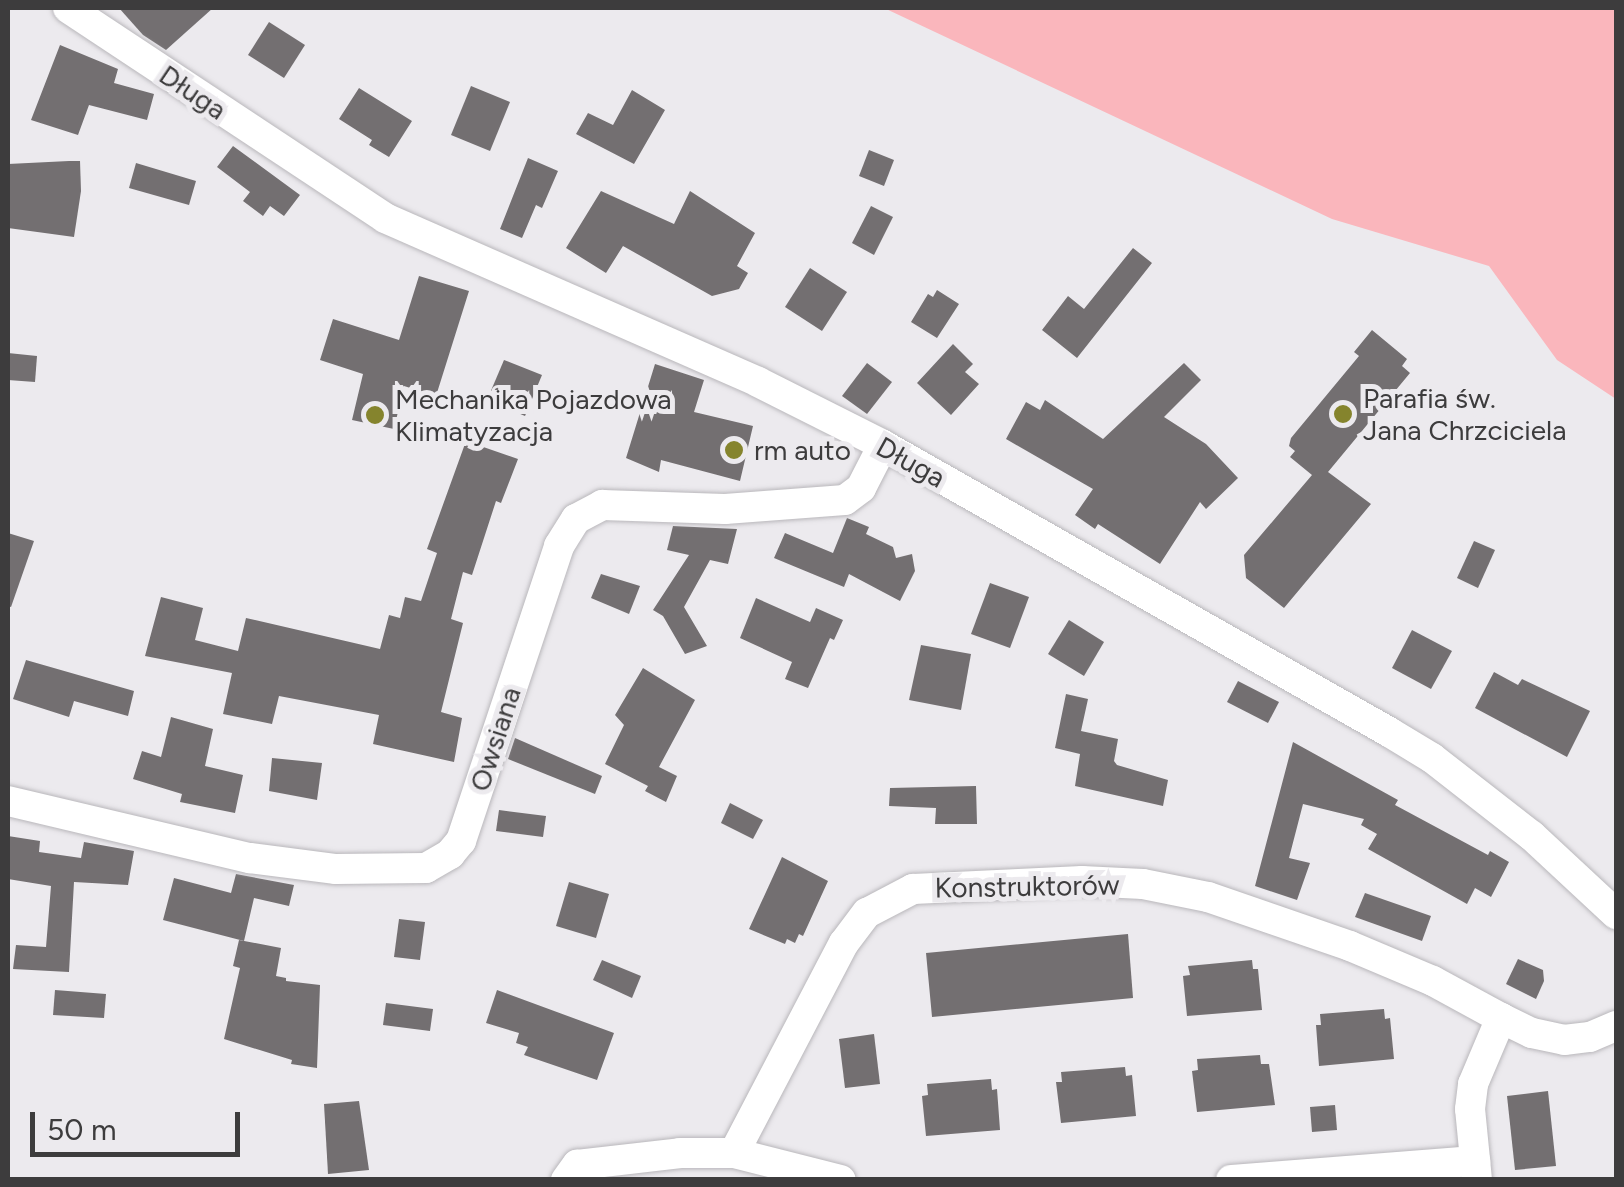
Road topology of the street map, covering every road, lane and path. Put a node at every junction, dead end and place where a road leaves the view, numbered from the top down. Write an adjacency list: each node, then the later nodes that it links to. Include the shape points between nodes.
1 (68, 8): 2 (street, Długa, via 385,218 758,382)
2 (883, 445): 3 (street, Owsiana, via 860,488 845,500 725,509 602,504 576,518 559,546 460,841 426,868 336,868 250,858); 4 (street, Długa, via 1432,758 1532,836)
3 (8, 802)
4 (1616, 914)
5 (1501, 1018): 6 (street, Konstruktorów, via 1564,1040); 7 (street, Konstruktorów, via 1433,980 1208,897 1082,881 914,889 867,913 844,943); 8 (street, via 1473,1084)
6 (1616, 1026)
7 (734, 1153): 9 (street, via 578,1165); 10 (street)
8 (1476, 1170): 11 (street)
9 (566, 1180)
10 (842, 1180)
11 (1230, 1180)

